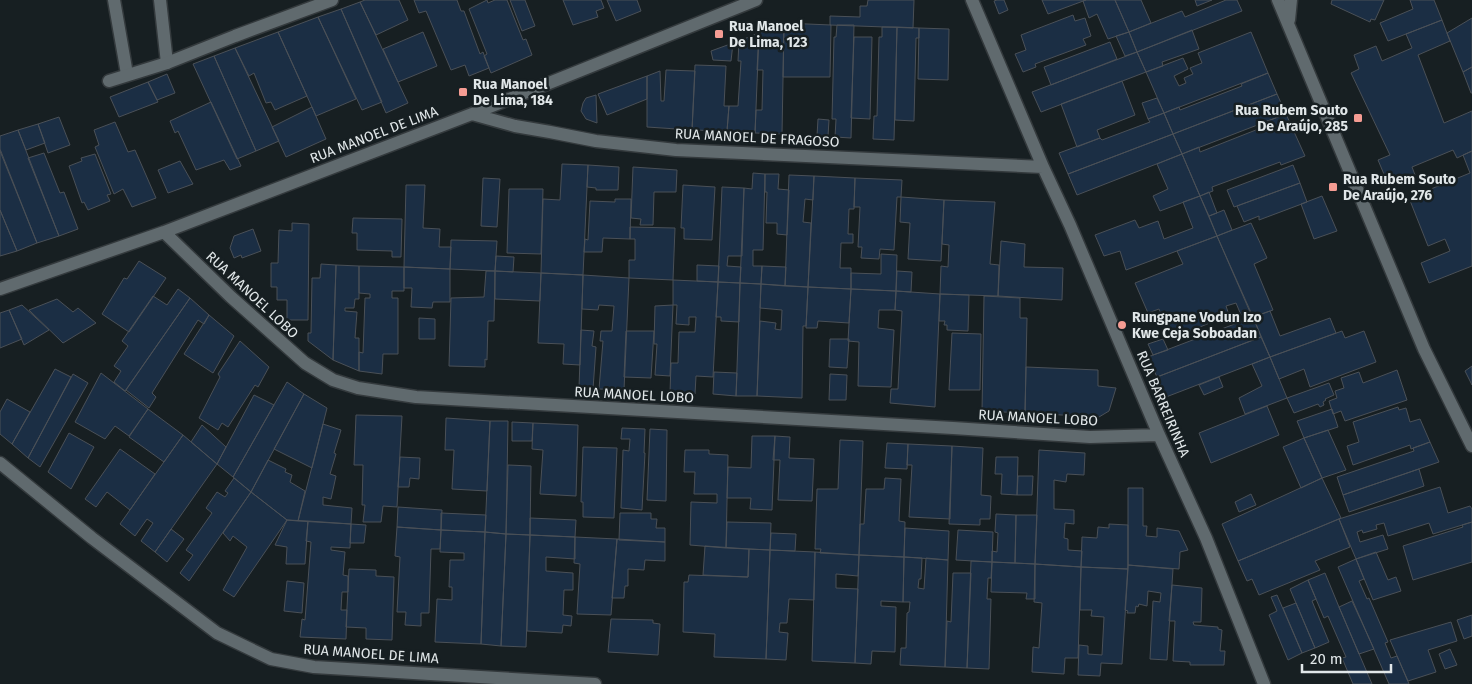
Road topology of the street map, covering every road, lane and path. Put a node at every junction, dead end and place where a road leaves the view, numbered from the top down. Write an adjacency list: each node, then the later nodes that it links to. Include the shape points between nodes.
1 (114, 0): 10 (street)
2 (160, 0): 9 (street)
3 (332, 0): 9 (street)
4 (756, 0): 12 (street, RUA MANOEL DE LIMA)
5 (972, 0): 13 (street, RUA BARREIRINHA)
6 (1278, 0): 8 (street)
7 (1291, 0): 8 (street)
8 (1288, 23): 17 (street, via 1424,349)
9 (167, 63): 10 (street)
10 (127, 74): 11 (street)
11 (109, 81)
12 (472, 114): 13 (street, RUA MANOEL DE FRAGOSO, via 515,126 676,150); 14 (street, RUA MANOEL DE LIMA)
13 (1043, 167): 16 (street, RUA BARREIRINHA)
14 (164, 232): 15 (street, RUA MANOEL DE LIMA); 16 (street, RUA MANOEL LOBO, via 305,363 333,380 358,388 416,397 1090,437)
15 (0, 289)
16 (1159, 435): 20 (street, RUA BARREIRINHA, via 1206,538)
17 (1472, 446)
18 (0, 463): 19 (street, RUA MANOEL DE LIMA, via 217,634 271,659 314,667)
19 (595, 684)
20 (1264, 684)

